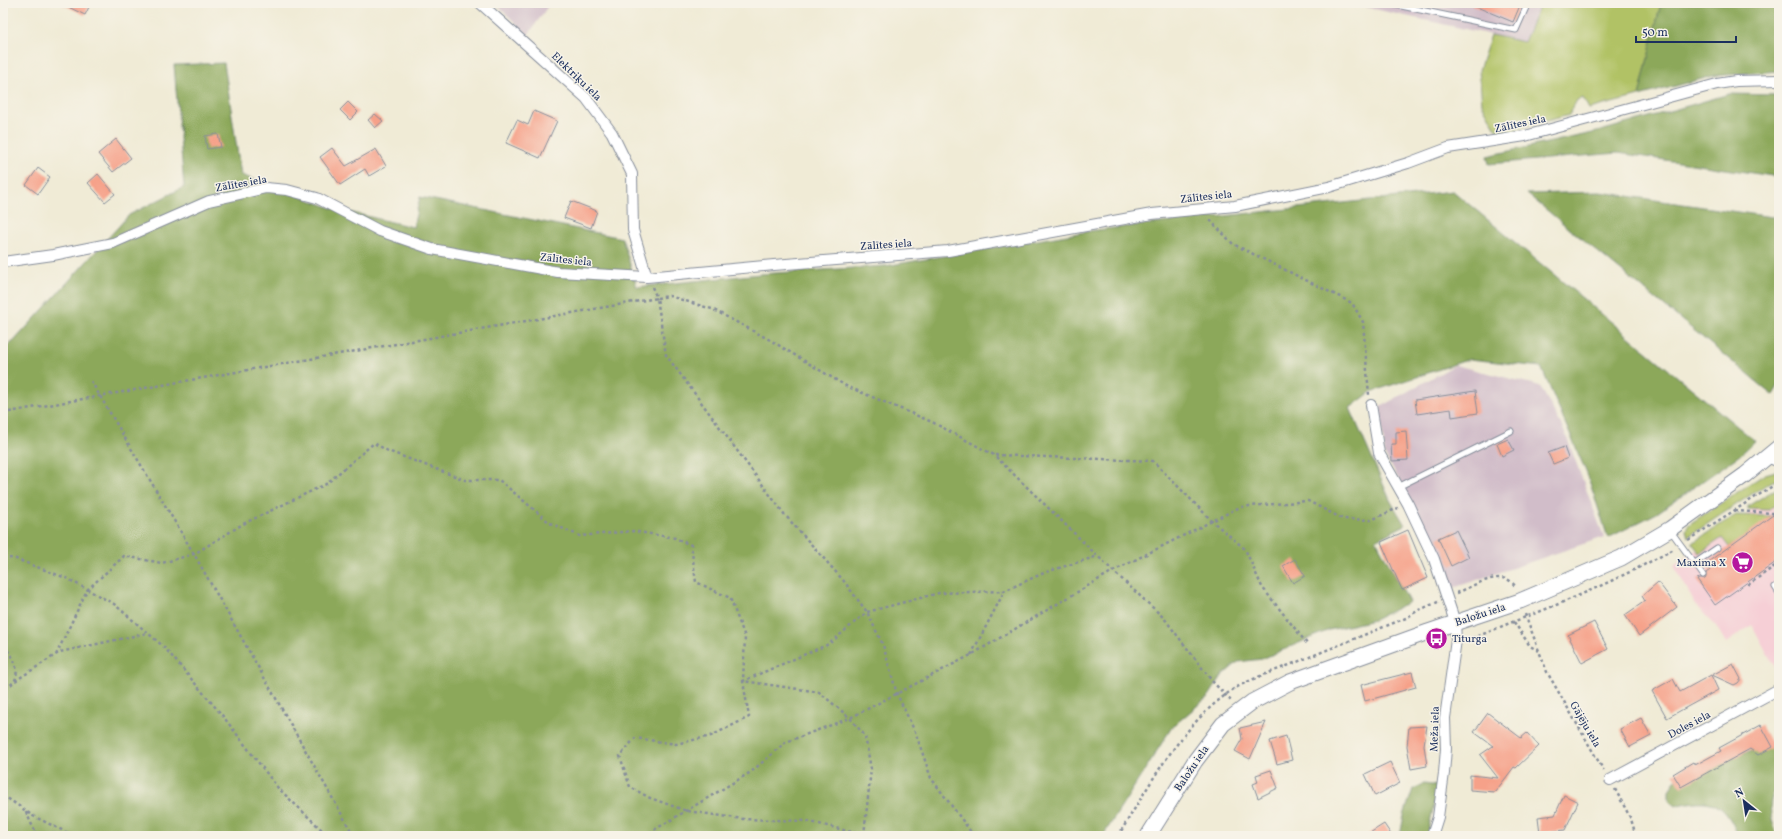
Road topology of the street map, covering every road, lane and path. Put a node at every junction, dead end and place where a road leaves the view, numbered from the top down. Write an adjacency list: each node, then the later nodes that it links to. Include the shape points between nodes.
1 (480, 3): 7 (street, Elektriķu iela, via 586,98 612,133 632,174 633,230)
2 (1387, 3): 3 (lane, via 1516,30)
3 (1528, 3)
4 (1779, 80): 5 (street, Zālītes iela, via 1716,84 1525,136 1448,148 1328,187 1235,206)
5 (1200, 209): 7 (street, Zālītes iela, via 1152,214 948,251); 10 (path, via 1233,244 1352,303 1363,322)
6 (3, 262): 7 (street, Zālītes iela, via 113,243 209,201 266,188 287,190 317,198 380,231 432,249 558,272)
7 (648, 277): 8 (path)
8 (657, 298): 11 (path); 14 (path, via 669,296 712,309 770,340 846,386 932,422); 37 (path, via 666,355 785,515 843,580)
9 (91, 381): 25 (path)
10 (1371, 405): 16 (street, Meža iela, via 1379,453)
11 (3, 413)
12 (1511, 431): 16 (lane)
13 (1779, 447): 15 (main road, Baložu iela)
14 (994, 455): 21 (path, via 1153,461); 26 (path)
15 (1773, 460): 23 (main road, Baložu iela, via 1745,475)
16 (1398, 487): 17 (street, Meža iela)
17 (1408, 504): 21 (path, via 1370,520 1343,519 1308,501 1240,507); 39 (street, Meža iela, via 1434,559)
18 (1779, 509): 20 (path)
19 (1735, 511): 20 (path)
20 (1774, 513): 22 (path)
21 (1212, 521): 30 (path); 42 (path, via 1245,549 1262,587)
22 (1779, 521)
23 (1670, 529): 28 (lane); 39 (main road, Baložu iela, via 1620,558 1520,601)
24 (1717, 548): 28 (lane)
25 (194, 554): 34 (path, via 162,563 124,556); 48 (path, via 243,524 326,484 374,443 388,451 465,480 499,480 550,523 580,536 633,531 675,538 691,545 696,582 730,598 745,637); 62 (path)
26 (1098, 556): 30 (path); 35 (path, via 1046,572)
27 (3, 557): 34 (path, via 16,559)
28 (1694, 563): 31 (lane)
29 (1779, 563): 32 (path)
30 (1113, 571): 46 (path); 52 (path, via 1164,618 1212,681)
31 (1703, 575)
32 (1748, 585)
33 (1779, 585): 36 (lane, via 1775,587)
34 (87, 590): 41 (path, via 114,604); 45 (path)
35 (1004, 591): 37 (path, via 939,593); 46 (path)
36 (1779, 593)
37 (867, 612): 48 (path, via 829,644); 51 (path, via 883,645)
38 (1526, 617): 44 (path, Gājēju iela)
39 (1455, 622): 52 (main road, Baložu iela, via 1290,682); 66 (street, Meža iela, via 1456,640 1445,718 1444,773 1438,817)
40 (1514, 622): 44 (path, via 1530,646)
41 (148, 633): 45 (path); 61 (path, via 164,647 217,710 278,788 322,830)
42 (1308, 645)
43 (3, 646): 47 (path, via 10,652 17,670)
44 (1540, 651): 54 (path, Gājēju iela, via 1548,672)
45 (56, 655): 47 (path)
46 (971, 655): 51 (path)
47 (15, 681): 50 (path)
48 (744, 681): 53 (path, via 819,692); 57 (path, via 749,717 711,736 676,744 635,738 620,756 630,786 650,798)
49 (1779, 688): 54 (street, Doles iela)
50 (3, 690)
51 (897, 694): 53 (path); 64 (path, via 916,734 931,778)
52 (1240, 711): 65 (main road, Baložu iela, via 1223,724 1195,761)
53 (850, 718): 57 (path, via 786,742 751,772); 58 (path, via 866,736 871,769)
54 (1610, 780): 67 (path, Gājēju iela, via 1631,818)
55 (3, 795): 56 (path)
56 (26, 811): 59 (path); 60 (path)
57 (687, 811): 58 (path, via 743,819 807,821); 63 (path)
58 (864, 835)
59 (37, 836)
60 (74, 836)
61 (333, 836)
62 (354, 836)
63 (644, 836)
64 (974, 836)
65 (1148, 836)
66 (1432, 836)
67 (1636, 836)

